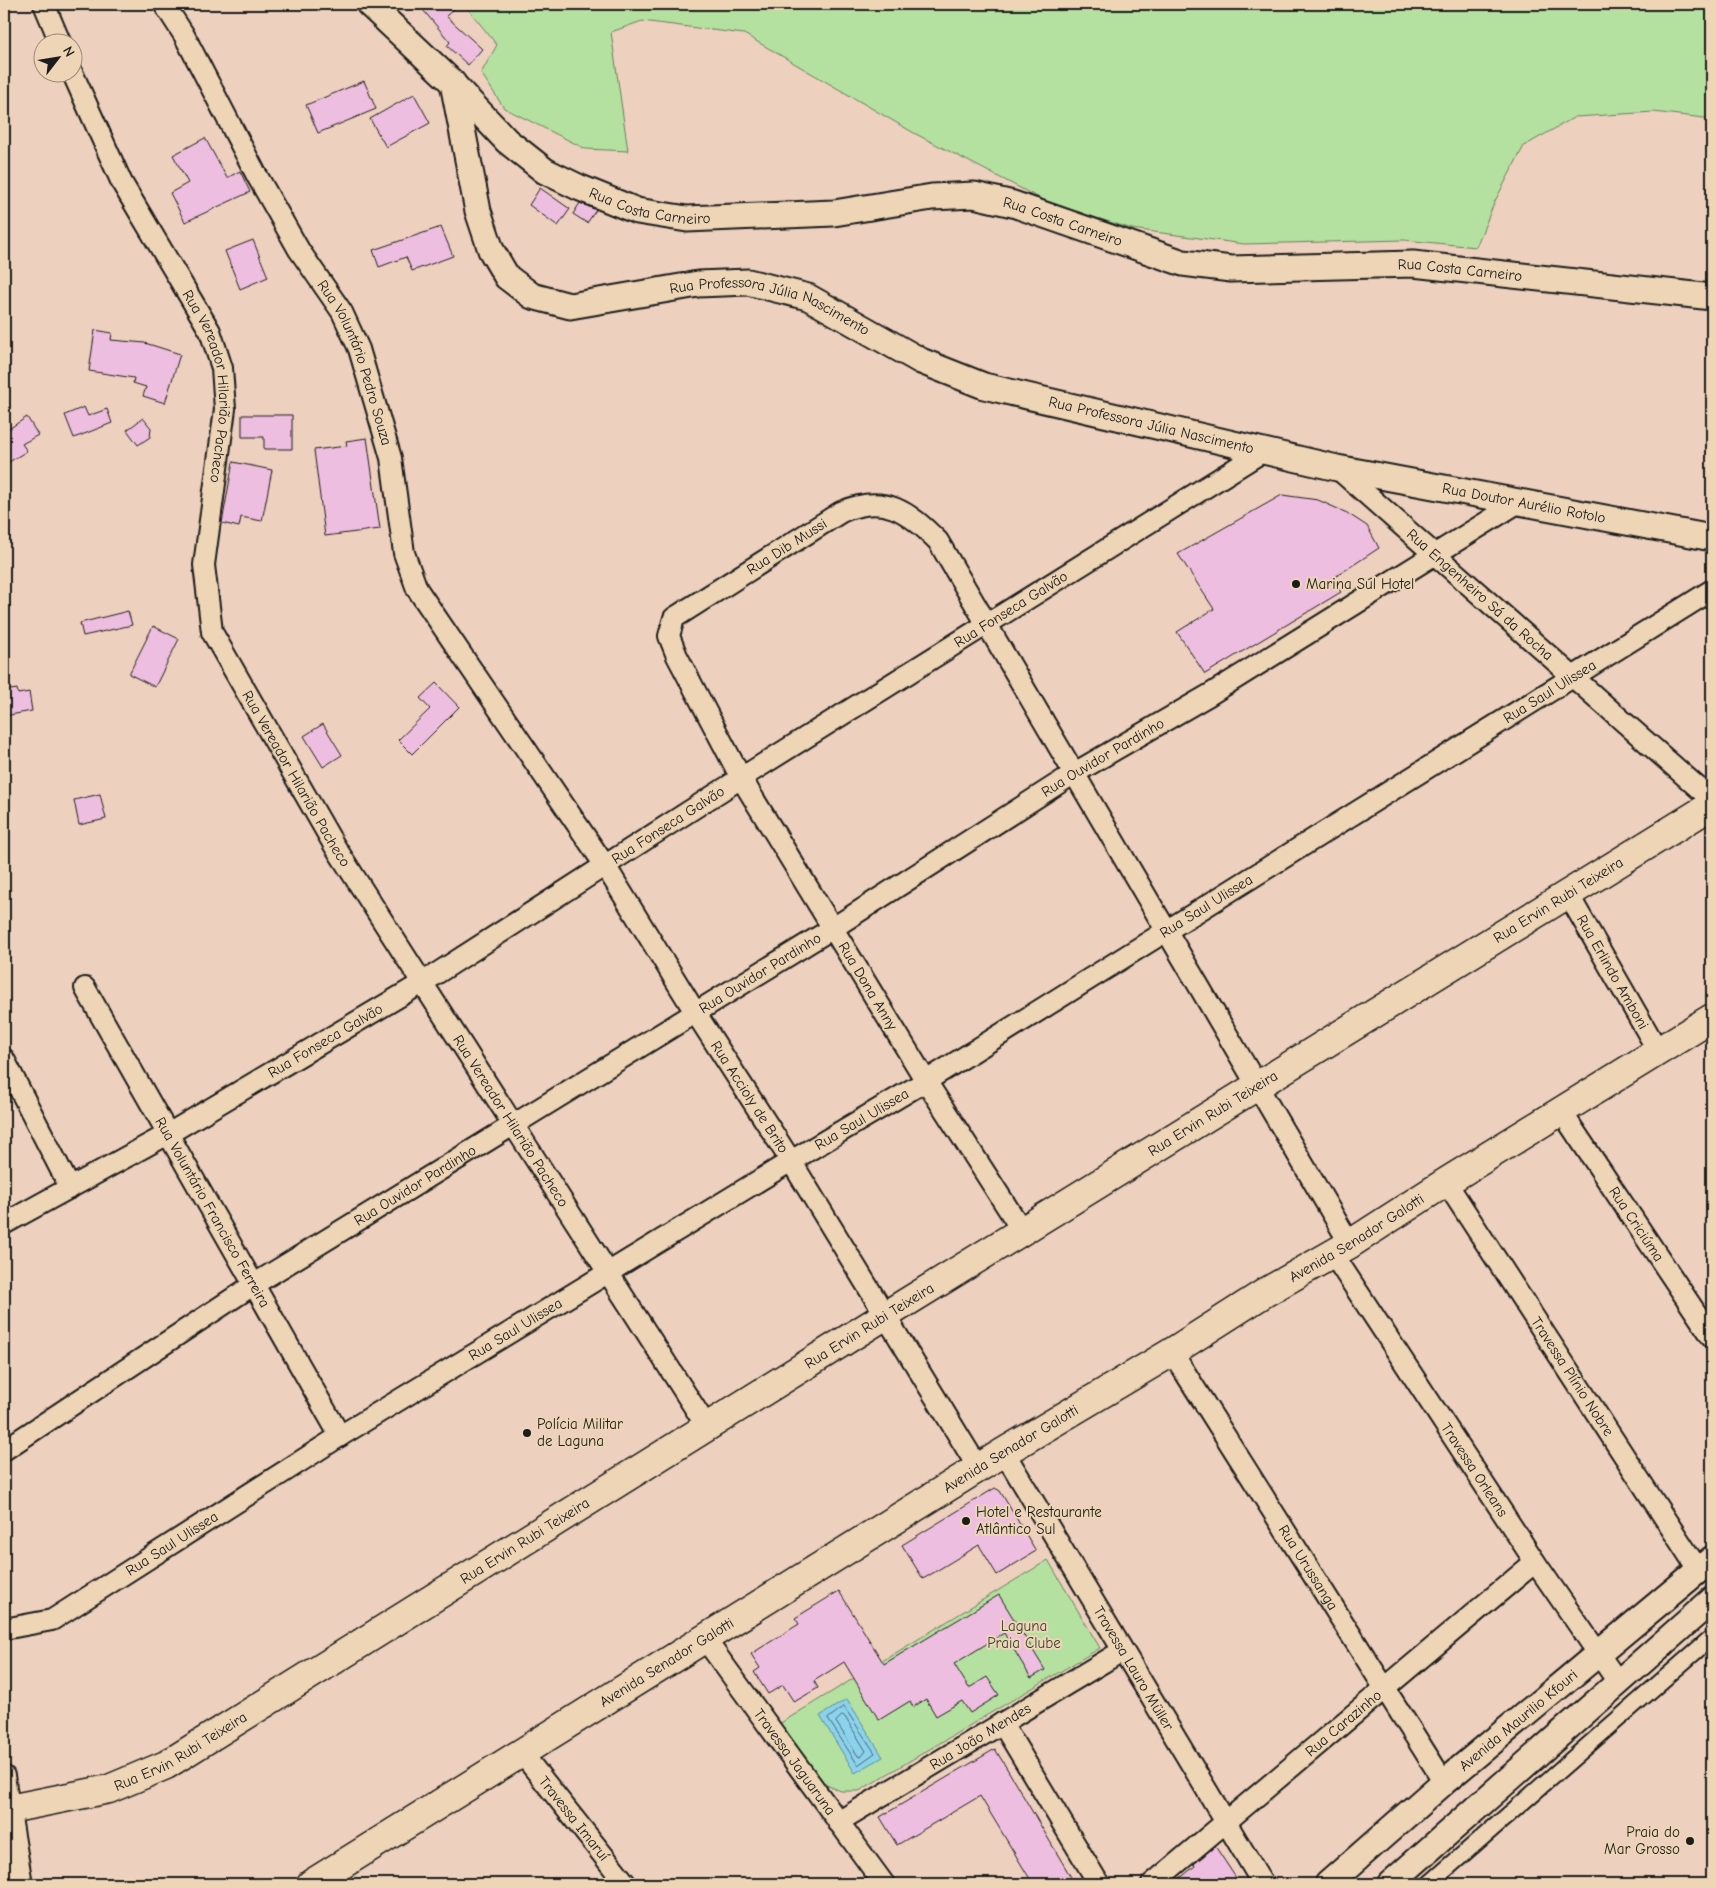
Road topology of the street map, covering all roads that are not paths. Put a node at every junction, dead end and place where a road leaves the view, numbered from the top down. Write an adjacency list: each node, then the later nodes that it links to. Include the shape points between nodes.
1 (44, 4): 4 (street)
2 (164, 4): 17 (street, Rua Voluntário Pedro Souza, via 184,35 298,250 342,312 359,349 391,458 404,553 417,589)
3 (369, 4): 6 (street)
4 (56, 32)
5 (77, 82): 26 (street, Rua Vereador Hilarião Pacheco, via 122,183 210,332 222,368 225,409 204,565 212,632 334,845)
6 (452, 83): 7 (street, Rua Costa Carneiro, via 507,141 545,171 637,211 687,219 824,214 932,197 974,195 1013,204 1183,263 1230,269 1412,264); 8 (street, Rua Professora Júlia Nascimento, via 478,211 491,250 507,277 532,296 570,306 698,284 748,282 808,297 921,360 984,386)
7 (1712, 297)
8 (1262, 452): 9 (street, Rua Professora Júlia Nascimento); 14 (street, Rua Fonseca Galvão)
9 (1337, 468): 10 (street, Rua Doutor Aurélio Rotolo); 12 (street, Rua Engenheiro Sá da Rocha)
10 (1519, 502): 11 (street, Rua Doutor Aurélio Rotolo); 12 (street, Rua Ouvidor Pardinho)
11 (1712, 538)
12 (1435, 556): 16 (street, Rua Engenheiro Sá da Rocha); 18 (street, Rua Ouvidor Pardinho)
13 (1712, 590): 16 (street, Rua Saul Ulissea)
14 (988, 624): 15 (street, Rua Dib Mussi, via 938,541 916,520 896,508 874,503 856,505 840,512 674,618 669,636); 18 (street, Rua Dib Mussi); 19 (street, Rua Fonseca Galvão)
15 (677, 656): 19 (street, Rua Dona Anny)
16 (1573, 678): 20 (street, Rua Engenheiro Sá da Rocha); 25 (street, Rua Saul Ulissea)
17 (513, 730): 22 (street, Rua Accioly de Brito)
18 (1073, 774): 24 (street, Rua Ouvidor Pardinho); 25 (street, Rua Dib Mussi)
19 (741, 778): 22 (street, Rua Fonseca Galvão); 24 (street, Rua Dona Anny)
20 (1712, 800)
21 (1712, 805): 23 (main road, Rua Ervin Rubi Teixeira)
22 (606, 867): 26 (street, Rua Fonseca Galvão); 28 (street, Rua Accioly de Brito)
23 (1568, 894): 30 (street, Rua Erlindo Amboni); 33 (main road, Rua Ervin Rubi Teixeira)
24 (833, 928): 28 (street, Rua Ouvidor Pardinho); 32 (street, Rua Dona Anny)
25 (1167, 932): 32 (street, Rua Saul Ulissea); 33 (street, Travessa Orleans)
26 (422, 983): 35 (street, Rua Vereador Hilarião Pacheco); 36 (street, Rua Fonseca Galvão)
27 (85, 988): 36 (street, Rua Voluntário Francisco Ferreira)
28 (695, 1012): 35 (street, Rua Ouvidor Pardinho); 37 (street, Rua Accioly de Brito)
29 (1712, 1018): 30 (main road, Avenida Senador Galotti)
30 (1658, 1051): 34 (main road, Avenida Senador Galotti)
31 (4, 1059): 39 (street)
32 (926, 1081): 37 (street, Rua Saul Ulissea); 41 (street, Rua Dona Anny)
33 (1258, 1085): 41 (main road, Rua Ervin Rubi Teixeira); 42 (street, Travessa Orleans)
34 (1561, 1111): 38 (main road, Avenida Senador Galotti); 46 (street, Rua Criciúma)
35 (513, 1125): 43 (street, Rua Vereador Hilarião Pacheco); 44 (street, Rua Ouvidor Pardinho)
36 (168, 1134): 39 (street, Rua Fonseca Galvão); 44 (street, Rua Voluntário Francisco Ferreira)
37 (791, 1160): 43 (street, Rua Saul Ulissea); 45 (street, Rua Accioly de Brito)
38 (1446, 1182): 42 (main road, Avenida Senador Galotti); 54 (street, Travessa Plínio Nobre)
39 (70, 1188): 40 (street, Rua Fonseca Galvão)
40 (4, 1224)
41 (1023, 1232): 45 (main road, Rua Ervin Rubi Teixeira)
42 (1342, 1249): 47 (main road, Avenida Senador Galotti, via 1266,1292); 53 (street, Travessa Orleans)
43 (608, 1273): 48 (street, Rua Vereador Hilarião Pacheco); 49 (street, Rua Saul Ulissea)
44 (253, 1284): 49 (street, Rua Voluntário Francisco Ferreira); 50 (street, Rua Ouvidor Pardinho)
45 (886, 1315): 48 (main road, Rua Ervin Rubi Teixeira); 52 (street, Rua Accioly de Brito)
46 (1712, 1337)
47 (1172, 1352): 51 (main road, Avenida Senador Galotti); 62 (street, Rua Urussanga)
48 (707, 1427): 67 (main road, Rua Ervin Rubi Teixeira, via 166,1765 109,1789)
49 (340, 1436): 56 (street, Rua Saul Ulissea, via 52,1620)
50 (4, 1450)
51 (1004, 1452): 52 (main road, Avenida Senador Galotti); 59 (street, Travessa Lauro Müller)
52 (979, 1469): 58 (main road, Avenida Senador Galotti)
53 (1535, 1562): 60 (street, Travessa Orleans); 62 (street, Rua Carazinho)
54 (1706, 1565): 60 (street, Avenida Maurilio Kfouri)
55 (1712, 1600): 61 (street)
56 (4, 1629)
57 (1712, 1637): 79 (street)
58 (705, 1639): 64 (main road, Avenida Senador Galotti); 68 (street, Travessa Jaguaruna)
59 (1122, 1651): 63 (street, Rua João Mendes); 69 (street, Travessa Lauro Müller)
60 (1597, 1654): 61 (street, Travessa Orleans); 66 (street, Avenida Maurilio Kfouri)
61 (1618, 1682): 78 (street)
62 (1385, 1689): 66 (street, Rua Urussanga); 69 (street, Rua Carazinho)
63 (1002, 1724): 68 (street, Rua João Mendes); 74 (street)
64 (521, 1752): 71 (main road, Avenida Senador Galotti); 72 (street, Travessa Imaruí)
65 (4, 1776): 67 (street)
66 (1444, 1782): 77 (street, Avenida Maurilio Kfouri)
67 (7, 1809): 70 (street)
68 (838, 1822): 73 (street, Travessa Jaguaruna)
69 (1226, 1822): 75 (street, Rua Carazinho); 76 (street, Travessa Lauro Müller)
70 (22, 1884)
71 (311, 1884)
72 (626, 1884)
73 (884, 1884)
74 (1099, 1884)
75 (1152, 1884)
76 (1262, 1884)
77 (1328, 1884)
78 (1390, 1884)
79 (1429, 1884)

